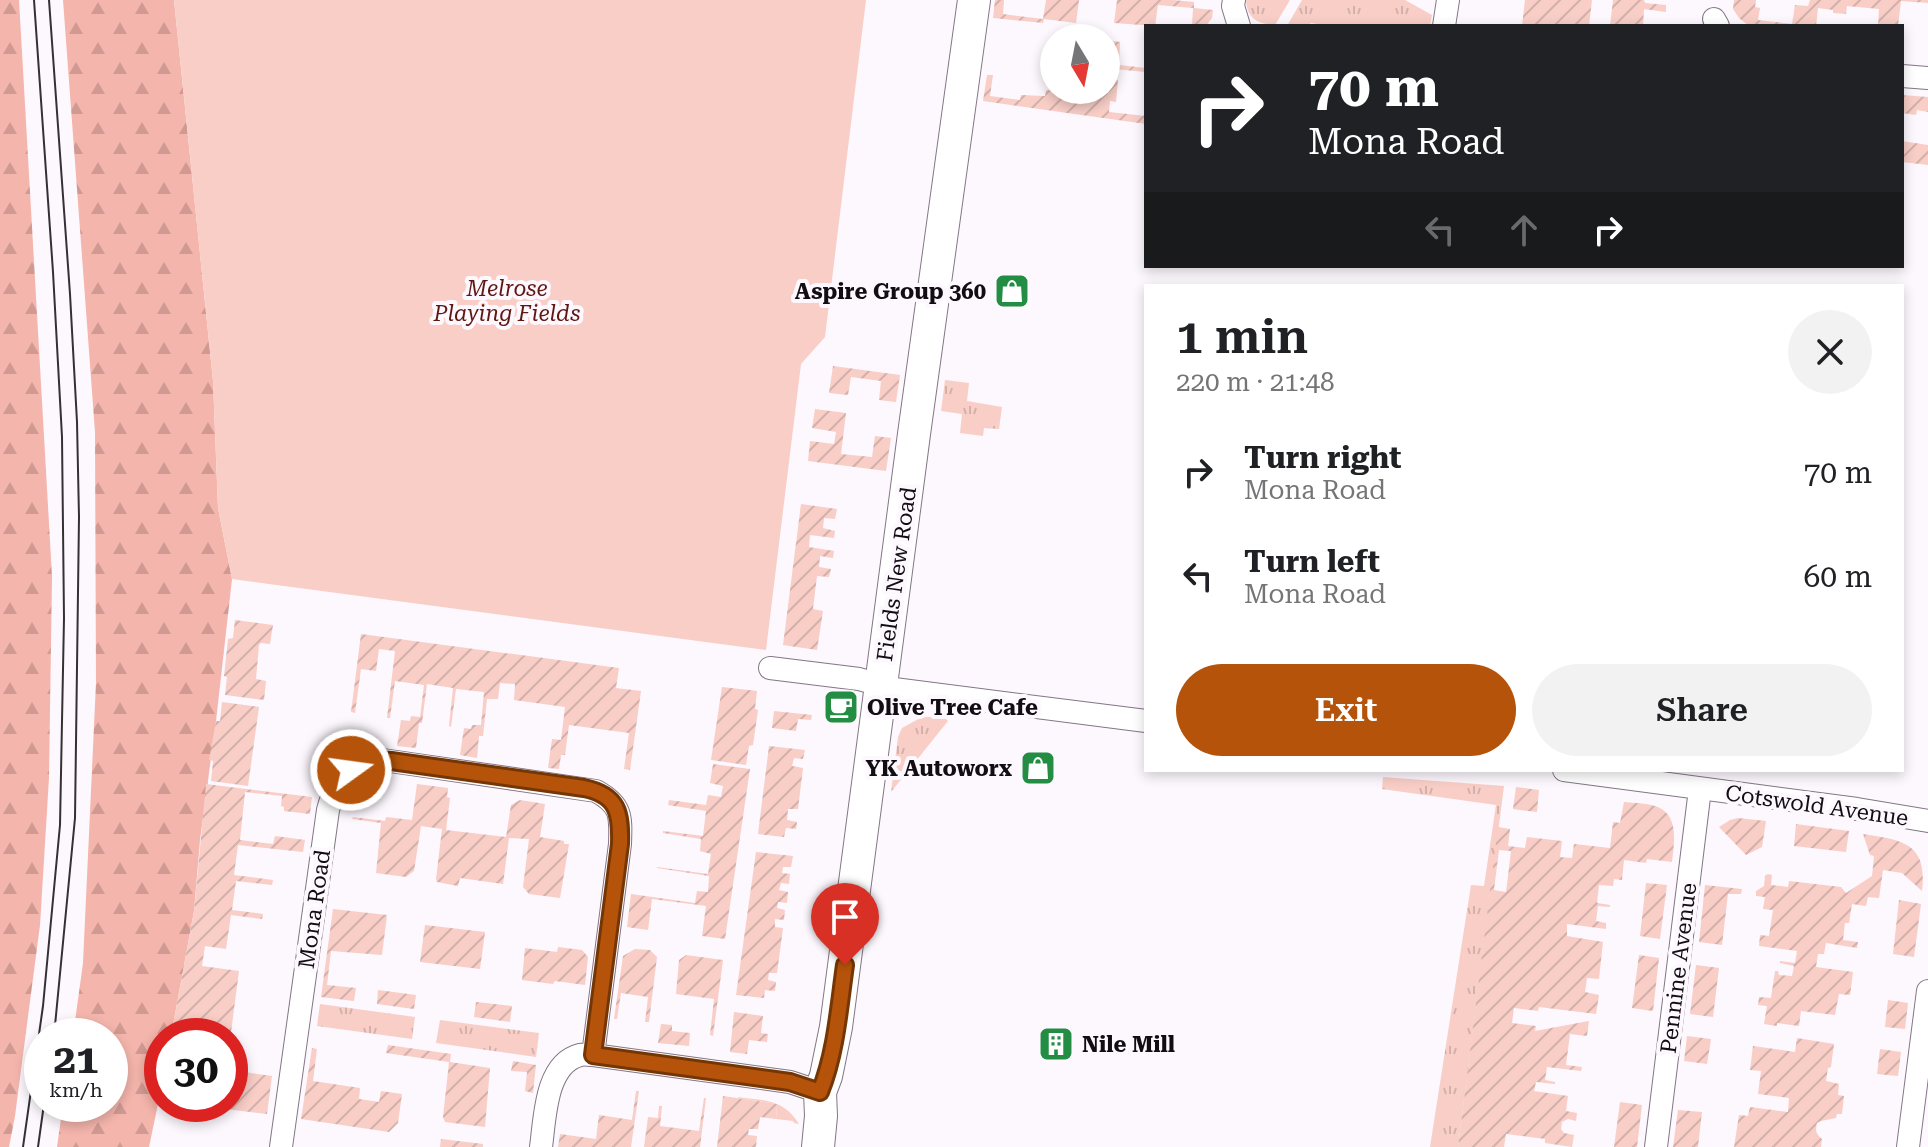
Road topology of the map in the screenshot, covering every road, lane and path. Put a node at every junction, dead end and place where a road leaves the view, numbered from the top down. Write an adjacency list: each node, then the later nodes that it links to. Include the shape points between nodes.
1 (974, 0): 9 (street, Fields New Road)
2 (1234, 0): 4 (street)
3 (1448, 0): 5 (street)
4 (1238, 24)
5 (1444, 24)
6 (1904, 76): 7 (street)
7 (1928, 78)
8 (770, 668): 9 (street)
9 (881, 685): 10 (street); 17 (street, Fields New Road, via 836,1027)
10 (1144, 721)
11 (1578, 772): 12 (street, Cotswold Avenue)
12 (1700, 789): 13 (street, Cotswold Avenue); 21 (street, Pennine Avenue)
13 (1928, 821)
14 (1928, 991): 16 (street)
15 (593, 1055): 17 (street, via 790,1082); 18 (street, Mona Road, via 620,844 616,806 584,788 383,760 363,764 334,788 328,810); 19 (street, via 578,1055 559,1068)
16 (1922, 1082): 22 (street)
17 (820, 1092): 20 (street, Fields New Road)
18 (281, 1147)
19 (541, 1147)
20 (818, 1147)
21 (1656, 1147)
22 (1908, 1147)

